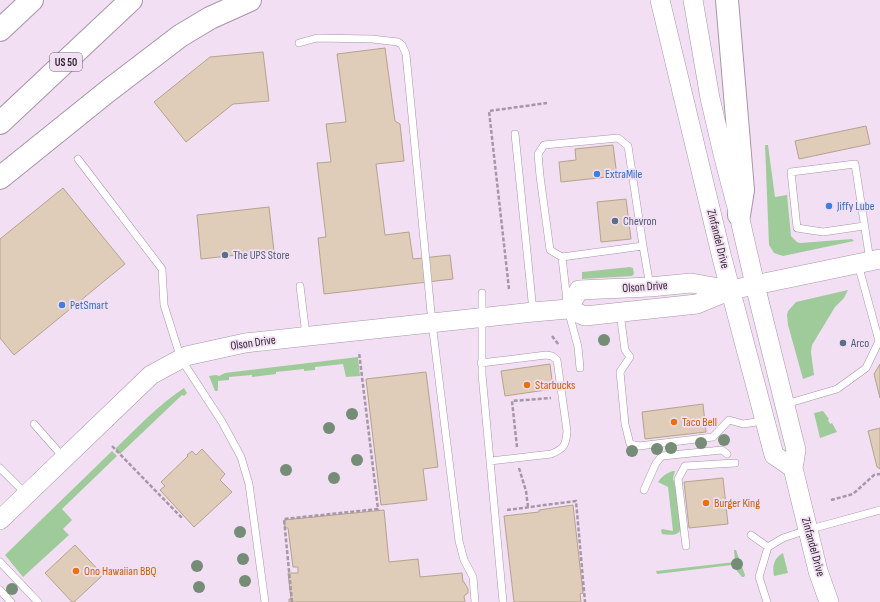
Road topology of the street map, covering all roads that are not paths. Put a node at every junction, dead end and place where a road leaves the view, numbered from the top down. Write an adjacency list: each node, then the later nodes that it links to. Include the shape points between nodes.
1 (32, 0): 7 (highway)
2 (132, 0): 9 (highway, US 50)
3 (250, 0): 12 (highway, via 210,18 180,36)
4 (660, 0): 21 (street, Zinfandel Drive)
5 (693, 0): 13 (street, Zinfandel Drive, via 710,98)
6 (727, 0): 13 (highway, via 743,190)
7 (0, 30)
8 (299, 42): 27 (lane, via 317,38 372,39 398,42 402,45 406,54)
9 (0, 124)
10 (515, 134): 24 (lane)
11 (78, 159): 29 (lane, via 162,269 164,305)
12 (0, 178)
13 (739, 215): 18 (street, Zinfandel Drive)
14 (864, 226): 14 (lane, via 823,232 798,228 791,172 855,164); 17 (lane)
15 (643, 246): 16 (lane); 16 (lane, via 628,146 618,138 544,145 538,154 550,250); 20 (lane)
16 (562, 257): 23 (lane)
17 (869, 261): 18 (street, Olson Drive); 32 (lane, via 879,341 866,368 837,389)
18 (754, 285): 21 (street, Olson Drive); 32 (street, Zinfandel Drive)
19 (300, 286): 28 (lane)
20 (650, 287): 21 (street, Olson Drive, via 691,283); 23 (street, Olson Drive, via 579,290)
21 (731, 290): 25 (street, Olson Drive, via 697,304); 33 (street, Zinfandel Drive)
22 (482, 293): 26 (lane)
23 (568, 309): 24 (street, Olson Drive); 25 (street, Olson Drive, via 585,316); 31 (lane, via 578,347)
24 (533, 312): 26 (street, Olson Drive)
25 (620, 313): 33 (lane, via 625,350 630,357 620,372 625,424 630,444 639,446 713,437 729,420 743,424)
26 (483, 317): 27 (street, Olson Drive); 30 (lane)
27 (432, 323): 28 (street, Olson Drive); 54 (lane, via 459,541 464,560 473,577)
28 (306, 336): 29 (street, Olson Drive, via 245,343)
29 (181, 359): 36 (street, Olson Drive, via 151,375); 53 (lane, via 222,422 241,457 249,484)
30 (481, 363): 37 (lane); 37 (lane, via 552,356 557,360 567,431 566,442 561,450 551,454)
31 (580, 368)
32 (784, 404): 40 (street, Zinfandel Drive, via 796,450)
33 (765, 420): 40 (street, Zinfandel Drive, via 774,455)
34 (34, 424): 36 (lane)
35 (727, 454): 41 (lane, via 722,450 662,456 656,463)
36 (64, 458): 42 (street, Olson Drive)
37 (490, 461): 55 (lane)
38 (735, 463): 47 (lane, via 685,466 678,479)
39 (0, 468): 42 (lane)
40 (793, 468): 45 (street, Zinfandel Drive)
41 (644, 490)
42 (27, 494): 44 (street, Olson Drive)
43 (880, 510): 45 (lane)
44 (0, 520)
45 (807, 530): 48 (lane, via 783,538); 57 (street, Zinfandel Drive)
46 (751, 535): 48 (lane)
47 (686, 546)
48 (768, 547): 56 (lane, via 759,577)
49 (0, 562): 52 (lane)
50 (0, 590): 51 (lane)
51 (12, 602)
52 (38, 602)
53 (265, 602)
54 (476, 602)
55 (503, 602)
56 (767, 602)
57 (830, 602)

